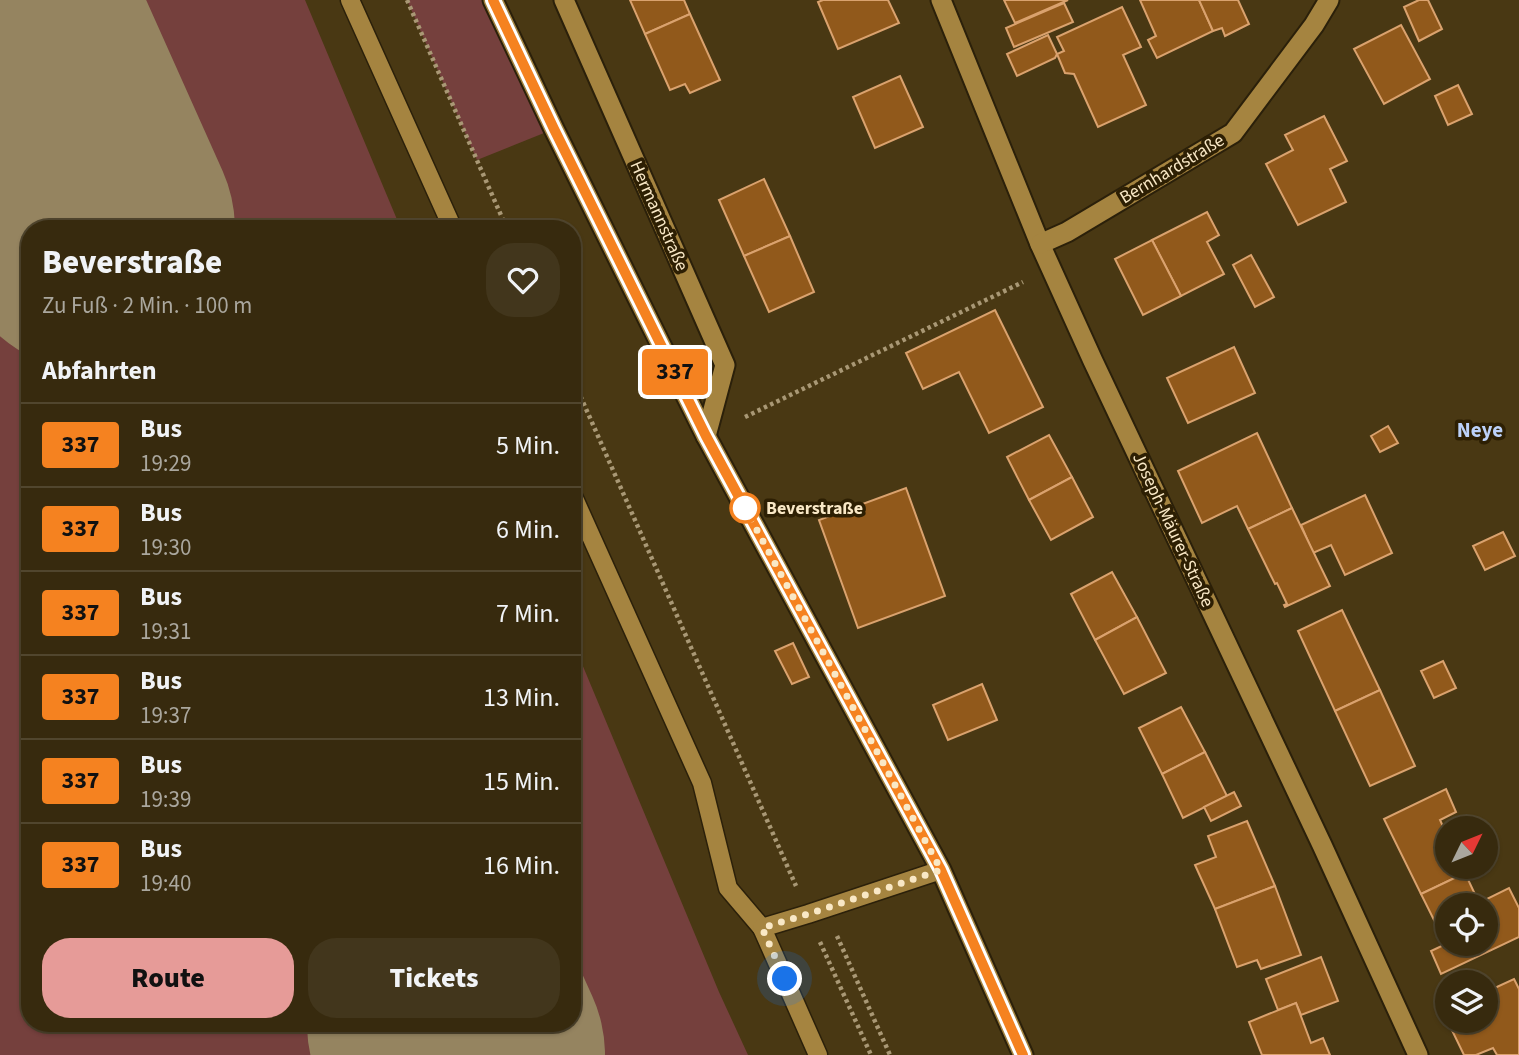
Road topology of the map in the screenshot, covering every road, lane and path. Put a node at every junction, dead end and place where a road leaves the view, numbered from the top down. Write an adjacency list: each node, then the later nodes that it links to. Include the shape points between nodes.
1 (350, 0): 7 (lane)
2 (407, 0): 8 (path)
3 (494, 0): 12 (street)
4 (565, 0): 12 (street, Hermannstraße, via 725,365)
5 (941, 0): 9 (street, Joseph-Mäurer-Straße)
6 (1329, 0): 9 (street, Bernhardstraße, via 1233,133 1068,232)
7 (449, 220)
8 (503, 220)
9 (1040, 244): 10 (street, Joseph-Mäurer-Straße)
10 (1051, 268): 12 (path); 22 (street, Joseph-Mäurer-Straße)
11 (581, 397): 15 (path)
12 (706, 436): 14 (street)
13 (581, 514): 16 (lane, via 702,783 728,888)
14 (941, 870): 15 (lane); 21 (street)
15 (808, 914): 16 (lane); 19 (path)
16 (762, 928): 18 (lane)
17 (836, 934): 20 (path)
18 (818, 1055)
19 (871, 1055)
20 (890, 1055)
21 (1023, 1055)
22 (1418, 1055)

